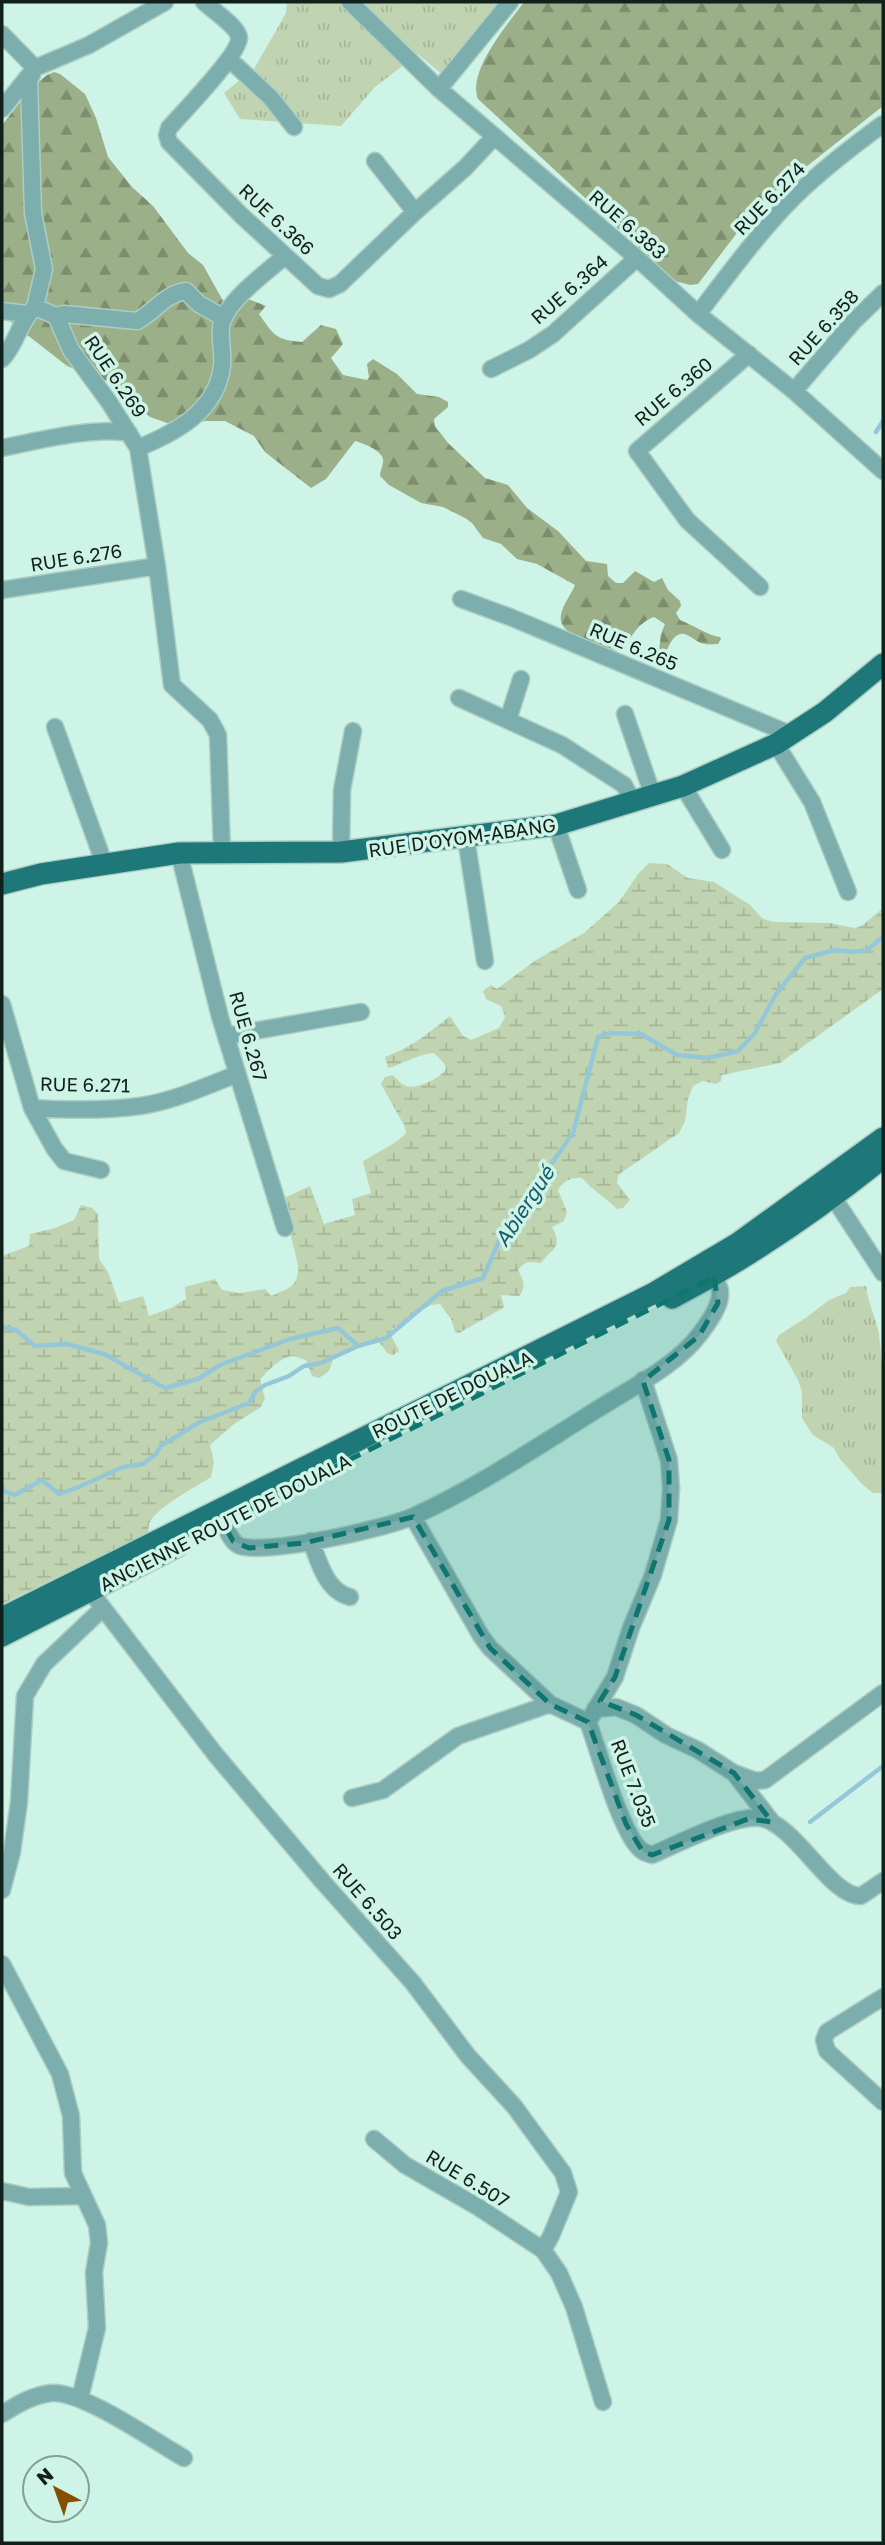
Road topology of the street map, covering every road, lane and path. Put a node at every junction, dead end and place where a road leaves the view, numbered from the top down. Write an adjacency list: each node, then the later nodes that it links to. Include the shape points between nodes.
1 (165, 2): 7 (street, via 76,52)
2 (204, 2): 6 (street, via 236,30 239,37)
3 (350, 2): 8 (street, RUE 6.383)
4 (510, 2): 8 (street)
5 (2, 34): 7 (street)
6 (229, 59): 11 (street, via 271,98); 15 (street, RUE 6.366, via 167,135 186,160)
7 (35, 68): 9 (street); 18 (street, via 29,81 33,213 44,269)
8 (439, 89): 12 (street, RUE 6.383)
9 (2, 109)
10 (883, 124): 20 (street, RUE 6.274, via 795,196)
11 (293, 127)
12 (494, 137): 14 (street, RUE 6.366); 16 (street, RUE 6.383)
13 (375, 161): 14 (street)
14 (415, 212): 15 (street, RUE 6.366, via 340,284 329,289 318,286)
15 (285, 256): 22 (street)
16 (637, 258): 20 (street, RUE 6.383); 25 (street, RUE 6.364, via 553,334)
17 (883, 293): 26 (street, RUE 6.358)
18 (31, 310): 19 (street); 21 (street); 24 (street)
19 (2, 311)
20 (698, 314): 23 (street, RUE 6.383)
21 (56, 316): 22 (street, via 137,321 176,292 186,291); 27 (street, RUE 6.269, via 71,350)
22 (224, 318): 28 (street, via 222,366 210,397 192,420)
23 (749, 354): 26 (street, RUE 6.383); 32 (street, RUE 6.360, via 637,451 687,520)
24 (2, 359)
25 (491, 369)
26 (794, 391): 30 (street, RUE 6.383)
27 (130, 433): 28 (street, RUE 6.269); 29 (street, via 118,430 62,437)
28 (138, 448): 31 (street, RUE 6.269)
29 (2, 449)
30 (883, 471)
31 (157, 566): 33 (street, RUE 6.276); 49 (street, RUE 6.269, via 172,685 210,720 218,735)
32 (760, 587)
33 (2, 590)
34 (461, 599): 42 (street, RUE 6.265)
35 (883, 664): 42 (main road, RUE D'OYOM-ABANG, via 825,712)
36 (521, 679): 39 (street)
37 (459, 698): 39 (street)
38 (625, 714): 44 (street)
39 (508, 720): 44 (street, via 562,745)
40 (55, 727): 51 (street)
41 (353, 731): 50 (street, via 341,799)
42 (783, 739): 43 (main road, RUE D'OYOM-ABANG); 54 (street)
43 (683, 786): 44 (main road, RUE D'OYOM-ABANG); 47 (street)
44 (643, 799): 45 (main road, RUE D'OYOM-ABANG)
45 (556, 825): 46 (main road, RUE D'OYOM-ABANG); 53 (street)
46 (466, 838): 50 (main road, RUE D'OYOM-ABANG); 55 (street)
47 (722, 850)
48 (179, 852): 49 (main road, RUE D'OYOM-ABANG); 51 (main road, RUE D'OYOM-ABANG); 58 (street, RUE 6.267)
49 (222, 852): 50 (main road, RUE D'OYOM-ABANG)
50 (341, 852)
51 (104, 863): 52 (main road, RUE D'OYOM-ABANG)
52 (2, 884)
53 (578, 890)
54 (848, 892)
55 (485, 961)
56 (2, 1004): 60 (street, RUE 6.271)
57 (361, 1012): 58 (street)
58 (226, 1036): 59 (street, RUE 6.267)
59 (237, 1074): 60 (street, RUE 6.271, via 141,1106); 65 (street, RUE 6.267)
60 (32, 1108): 63 (street, via 64,1161)
61 (883, 1138): 66 (main road, ROUTE DE DOUALA)
62 (883, 1158): 64 (main road, ANCIENNE ROUTE DE DOUALA)
63 (101, 1170)
64 (833, 1197): 66 (main road, ANCIENNE ROUTE DE DOUALA); 67 (street)
65 (285, 1228)
66 (742, 1250): 68 (main road, ANCIENNE ROUTE DE DOUALA); 75 (main road, ROUTE DE DOUALA, via 708,1262 605,1319)
67 (883, 1273)
68 (714, 1276): 69 (street, via 720,1291 718,1303 699,1335); 71 (main road, ANCIENNE ROUTE DE DOUALA)
69 (643, 1380): 70 (street, via 530,1452); 79 (street, via 668,1460 669,1520 615,1676)
70 (413, 1517): 72 (street); 78 (street, RUE 7.035, via 481,1636)
71 (223, 1523): 72 (street, via 239,1546); 74 (main road, ANCIENNE ROUTE DE DOUALA)
72 (311, 1541): 73 (street, via 331,1584)
73 (350, 1597)
74 (96, 1600): 76 (main road, ANCIENNE ROUTE DE DOUALA); 84 (street, via 44,1664 25,1696 19,1802); 91 (street, RUE 6.503, via 215,1754 412,1983 556,2161 569,2192)
75 (2, 1618)
76 (2, 1636)
77 (883, 1693): 80 (street, via 765,1780)
78 (550, 1704): 79 (street, RUE 7.035); 81 (street, via 458,1736 383,1790)
79 (595, 1709): 80 (street, via 616,1707 636,1714); 82 (street, RUE 7.035, via 626,1824 643,1852 652,1855 748,1819)
80 (734, 1773): 82 (street)
81 (352, 1798)
82 (772, 1822): 83 (street, via 845,1892 861,1896)
83 (883, 1881)
84 (2, 1890)
85 (2, 1965): 90 (street, via 60,2074 71,2116 74,2173)
86 (883, 1997): 87 (street, via 827,2032 824,2040 827,2051)
87 (883, 2102)
88 (374, 2139): 91 (street, RUE 6.507, via 405,2165)
89 (2, 2191): 90 (street, via 29,2197)
90 (82, 2196): 92 (street, via 97,2225 99,2243 94,2272 97,2328)
91 (543, 2250): 93 (street, via 574,2307)
92 (80, 2398): 94 (street, via 41,2395); 95 (street)
93 (603, 2402)
94 (2, 2414)
95 (184, 2458)

